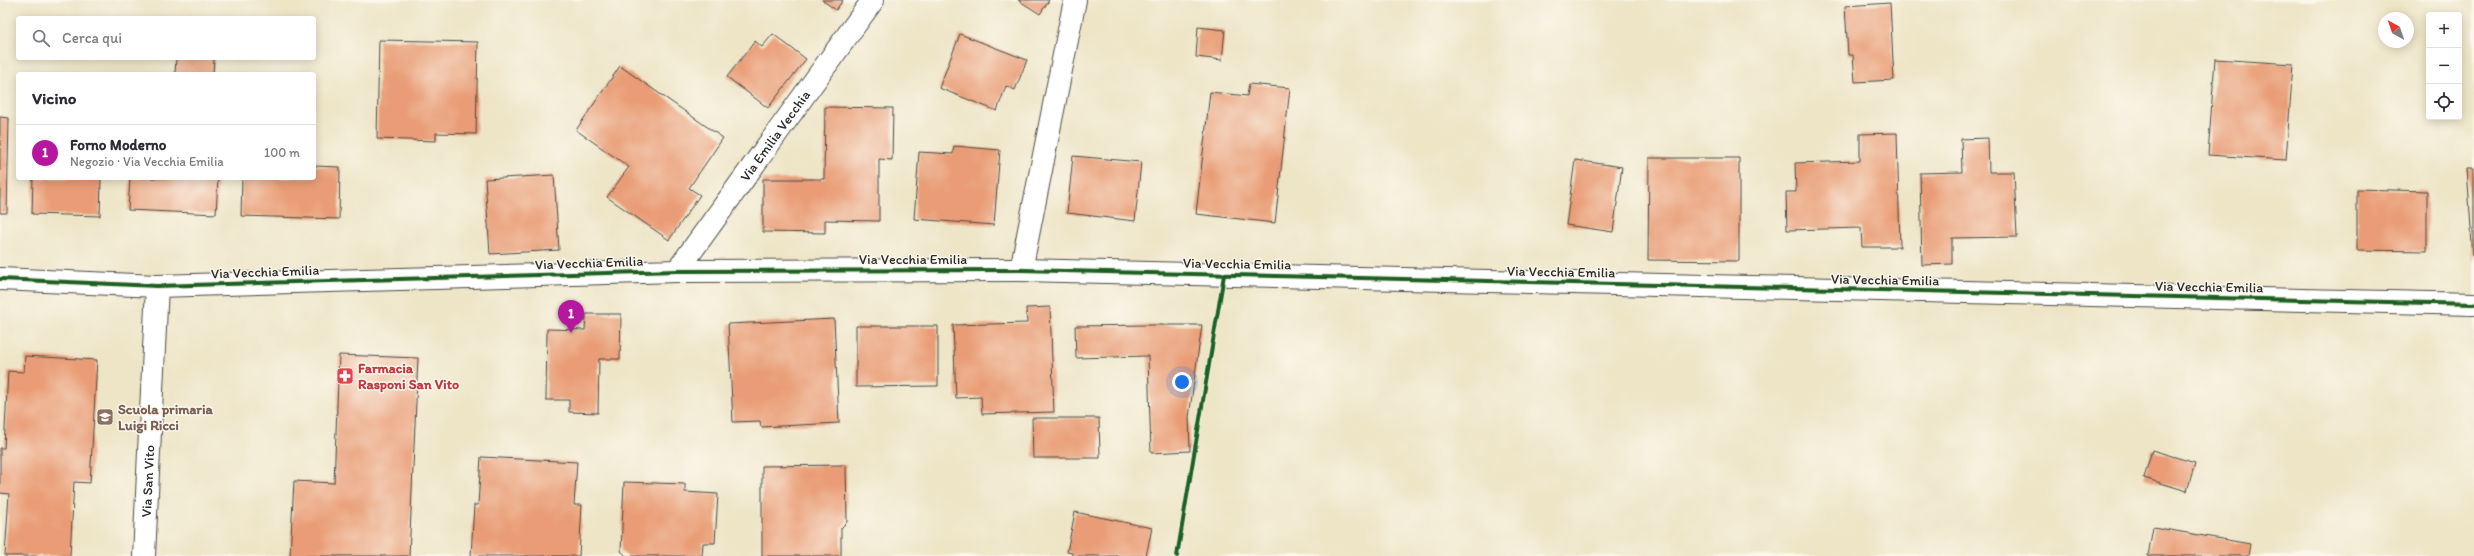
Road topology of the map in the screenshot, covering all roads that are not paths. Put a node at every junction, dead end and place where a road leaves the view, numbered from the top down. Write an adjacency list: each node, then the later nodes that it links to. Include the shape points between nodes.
1 (873, 0): 4 (street, Via Emilia Vecchia)
2 (1075, 0): 3 (street)
3 (1021, 270): 4 (street, Via Vecchia Emilia); 7 (street, Via Vecchia Emilia)
4 (677, 271): 6 (street, Via Vecchia Emilia)
5 (0, 279): 6 (street, Via Vecchia Emilia)
6 (157, 286): 8 (street, Via San Vito)
7 (2474, 304)
8 (144, 556)

